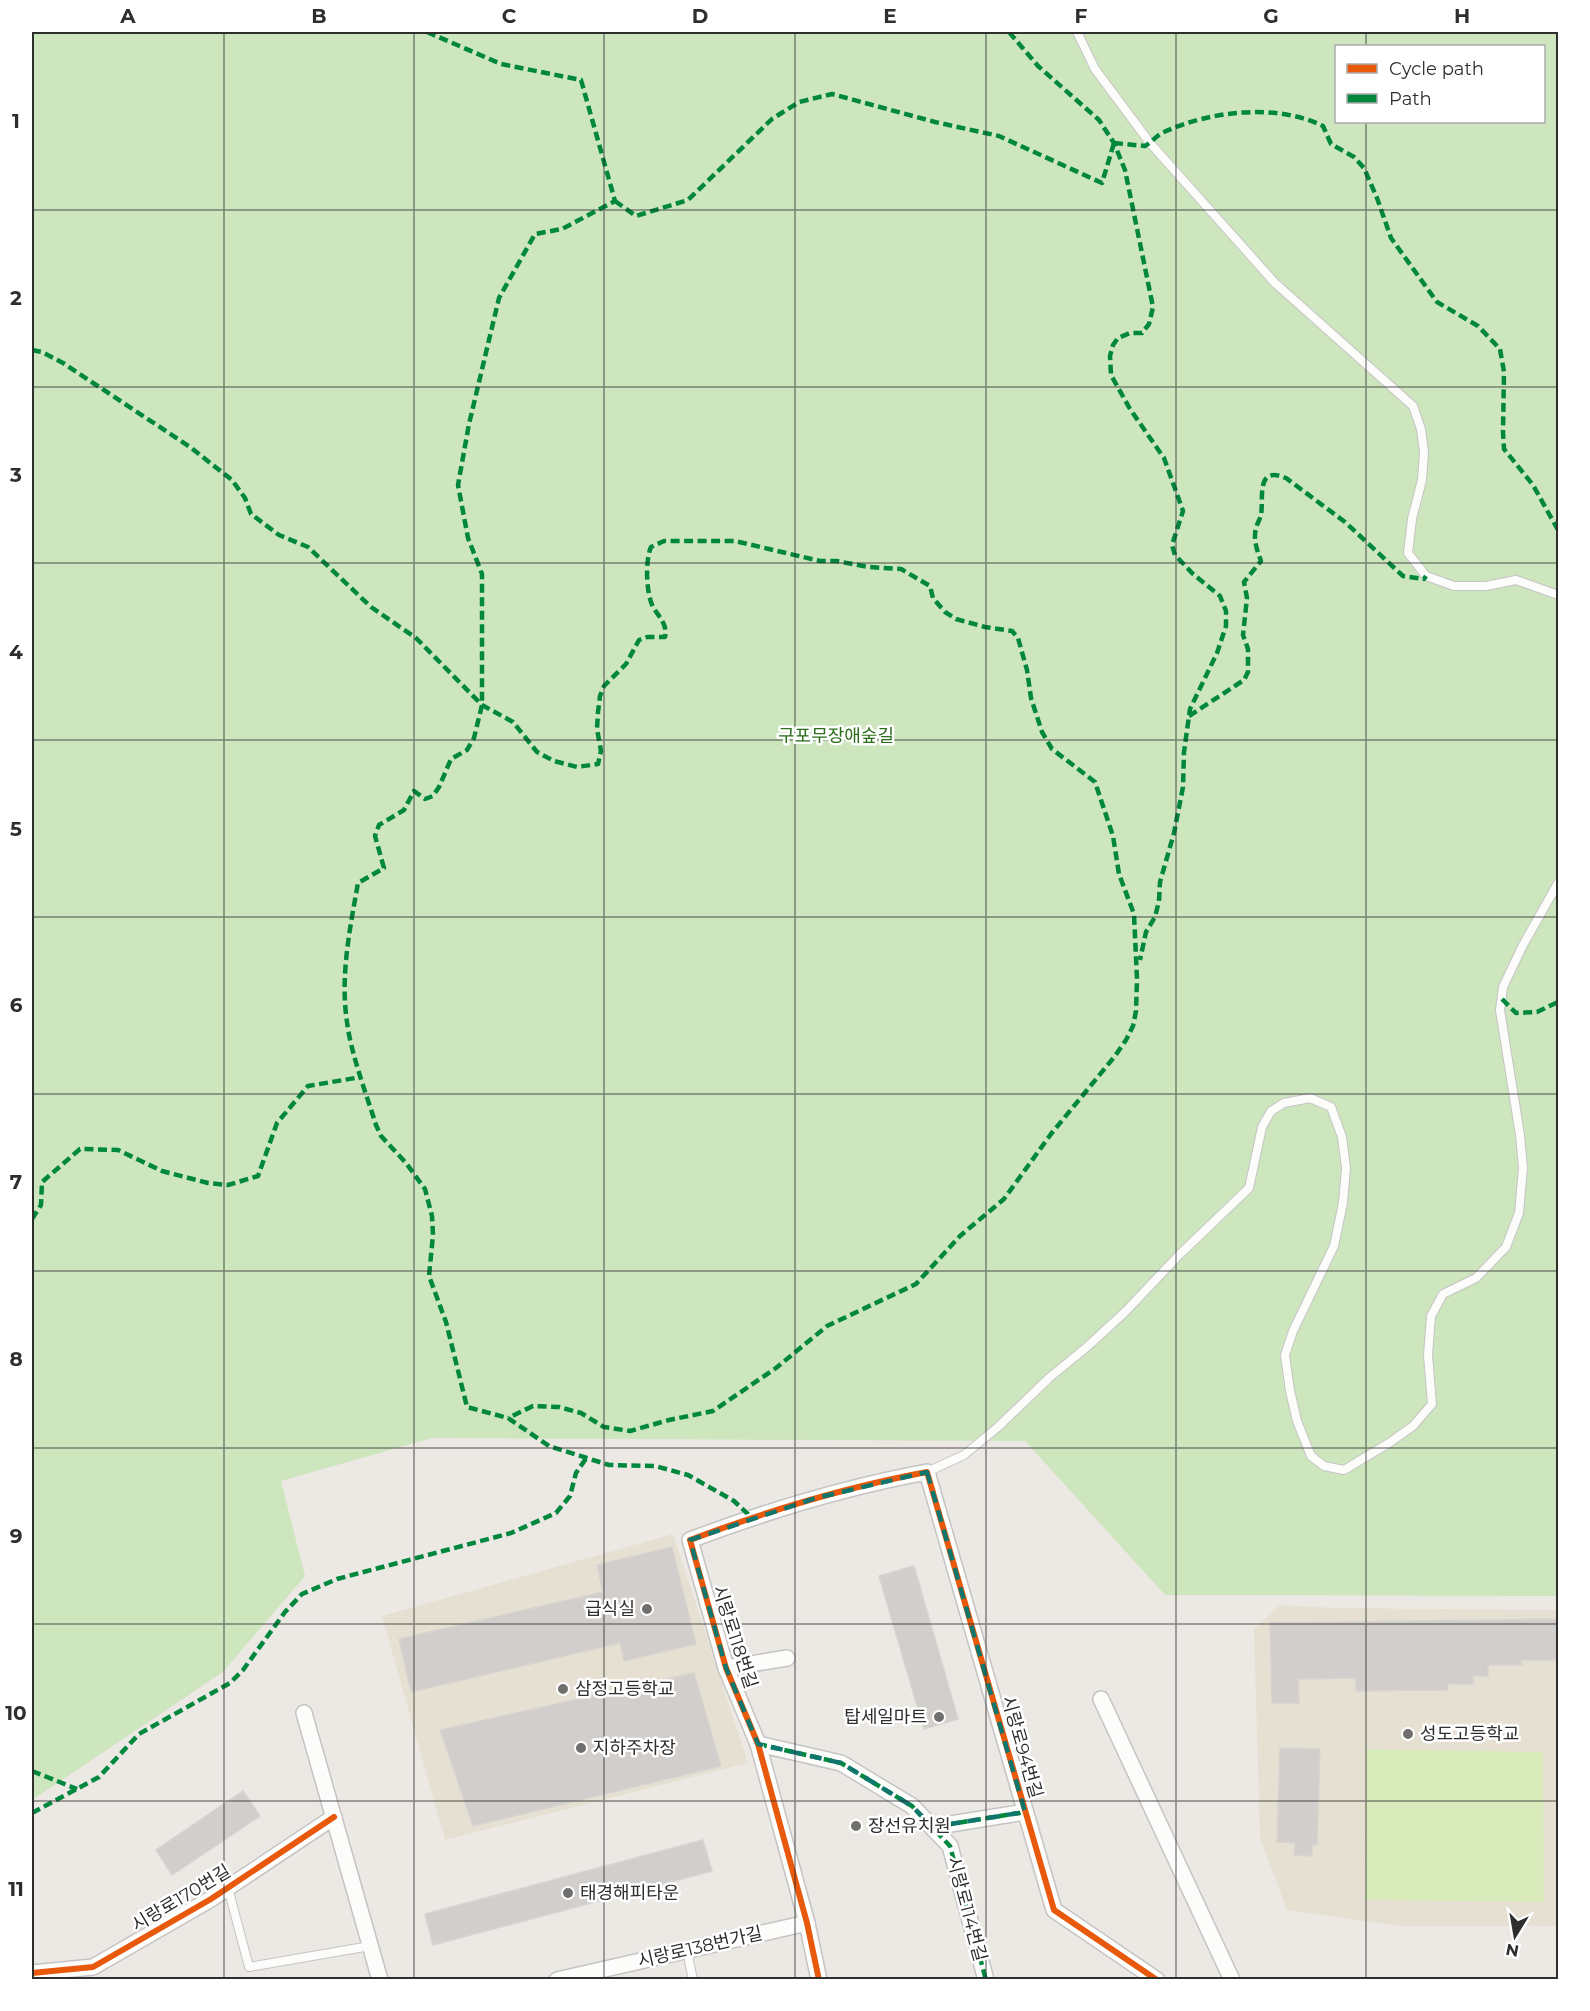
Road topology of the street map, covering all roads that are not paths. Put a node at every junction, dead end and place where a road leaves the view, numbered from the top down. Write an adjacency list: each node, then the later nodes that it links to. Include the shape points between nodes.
1 (1077, 32): 2 (lane, via 1095,69 1150,143 1268,275 1413,406 1424,452 1407,553 1426,576 1454,586 1486,586 1515,580)
2 (1558, 595)
3 (1558, 883): 4 (lane, via 1522,945 1503,987 1500,1010 1523,1168 1519,1213 1506,1247 1476,1278 1443,1294 1431,1316 1428,1355 1432,1404 1413,1426 1344,1470 1324,1466 1311,1456 1298,1421 1285,1355 1334,1246 1347,1168 1342,1137 1330,1107 1310,1098 1284,1102 1270,1111 1262,1127 1249,1188 1126,1311 964,1455)
4 (927, 1473): 6 (street, 시랑로118번길, via 816,1498 690,1540); 10 (street, 시랑로94번길)
5 (787, 1658): 6 (street, 시랑로118번길)
6 (726, 1668): 9 (street, 시랑로118번길)
7 (1101, 1699): 24 (street)
8 (304, 1713): 11 (street)
9 (758, 1744): 12 (street, 시랑로114번길, via 841,1763 912,1806); 14 (street, 시랑로118번길)
10 (1025, 1812): 12 (street); 23 (street, 시랑로94번길, via 1054,1910)
11 (334, 1817): 13 (street, 시랑로170번길); 15 (street)
12 (932, 1827): 22 (street, 시랑로114번길, via 950,1846)
13 (228, 1888): 15 (lane, via 249,1967); 17 (street, 시랑로170번길, via 93,1967)
14 (807, 1923): 16 (street, 시랑로138번가길); 21 (street, 시랑로118번길)
15 (370, 1946): 18 (street)
16 (687, 1951): 19 (street, 시랑로138번가길); 20 (lane)
17 (32, 1973)
18 (380, 1980)
19 (557, 1980)
20 (693, 1980)
21 (819, 1980)
22 (986, 1980)
23 (1157, 1980)
24 (1232, 1980)

